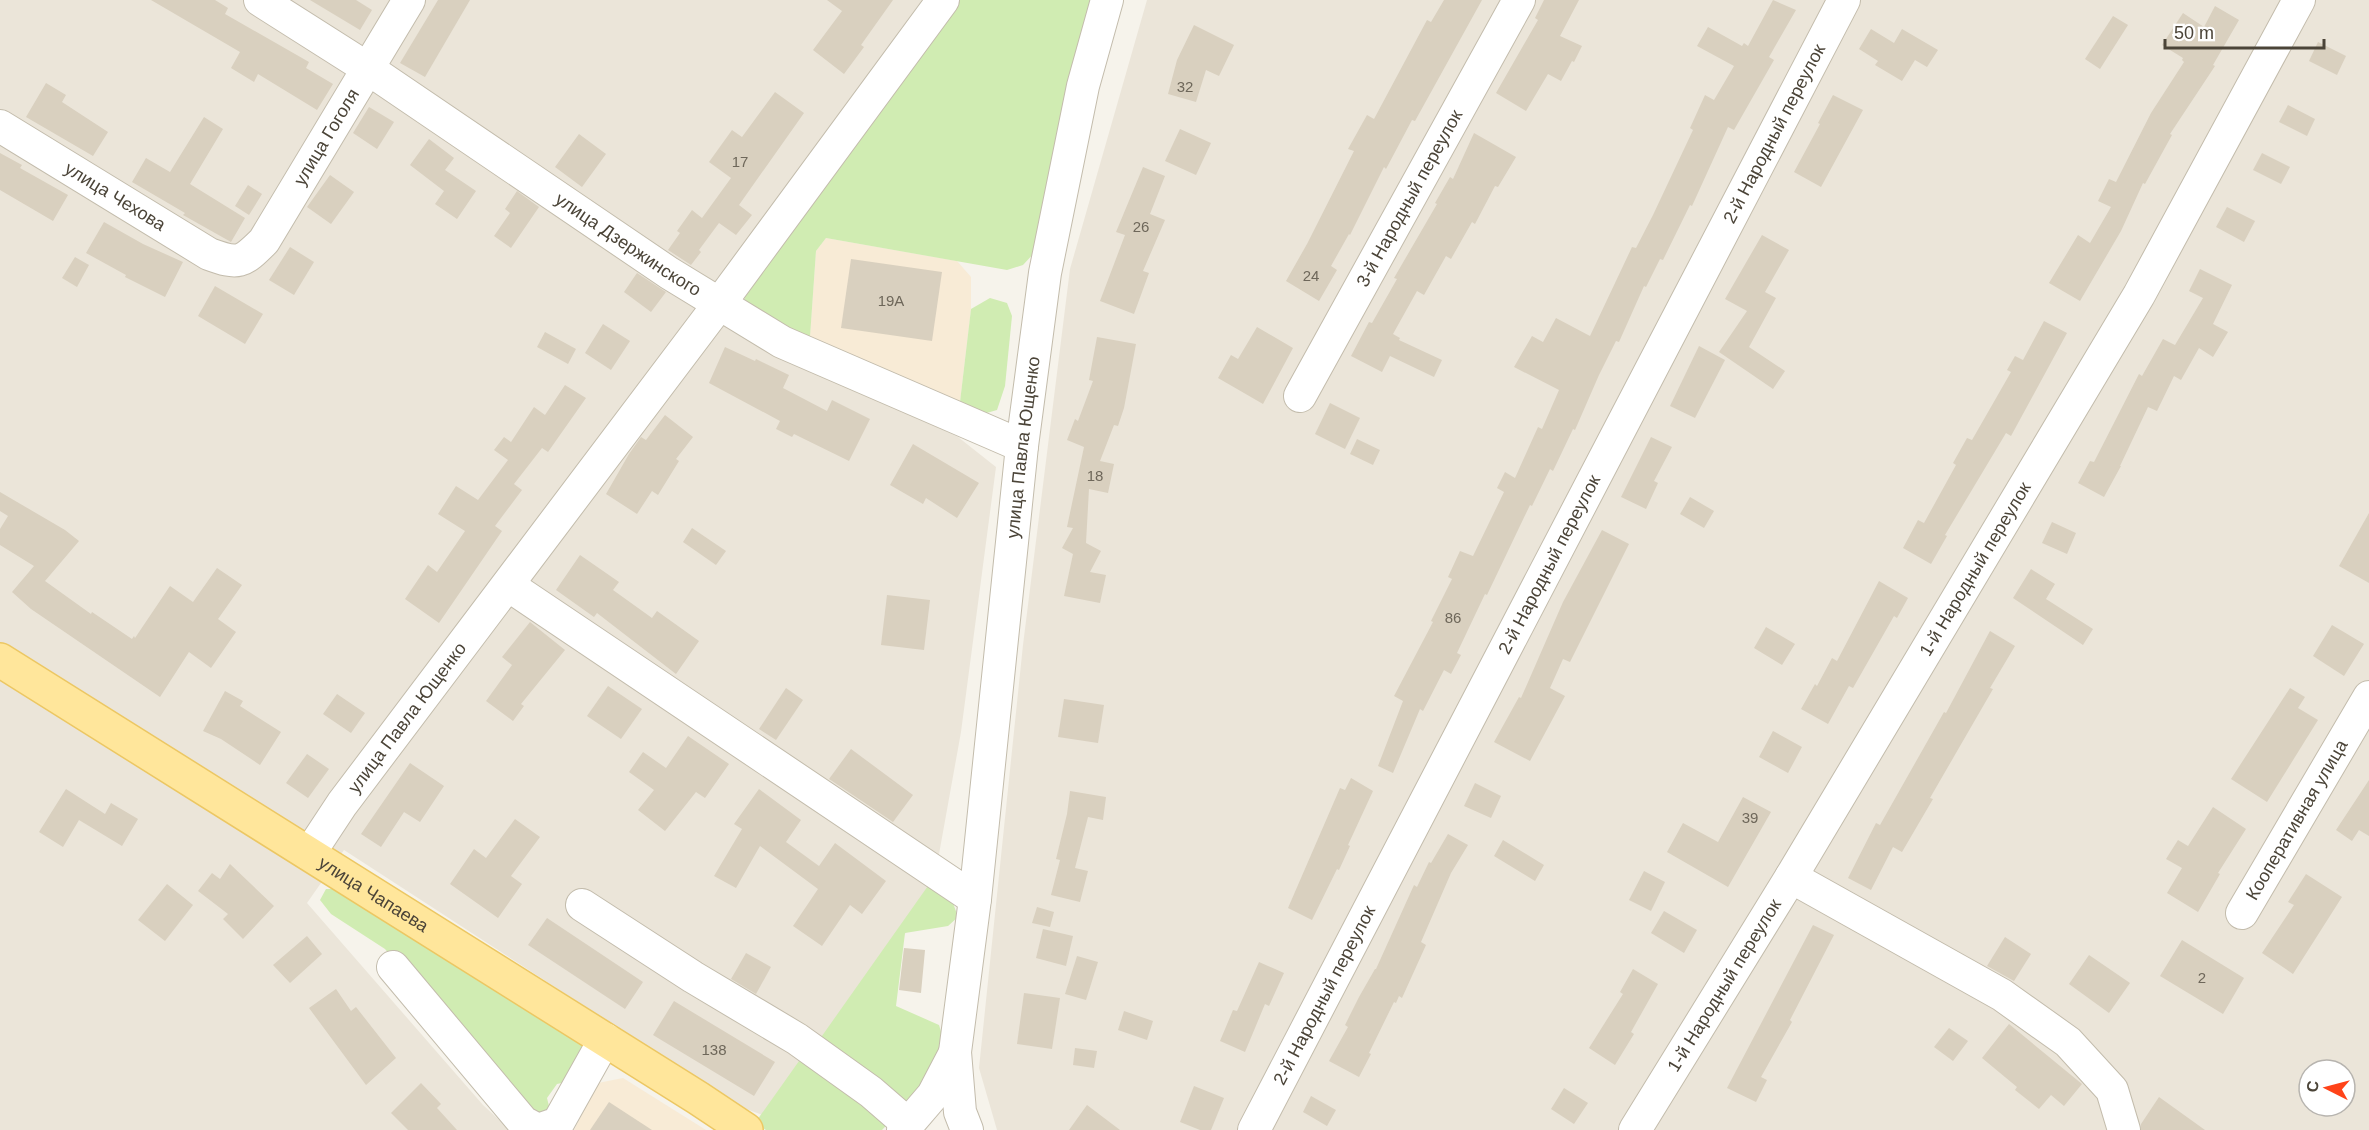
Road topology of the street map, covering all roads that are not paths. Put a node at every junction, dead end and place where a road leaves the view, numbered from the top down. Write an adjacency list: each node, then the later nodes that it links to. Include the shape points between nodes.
1 (260, 0): 8 (street, улица Дзержинского)
2 (409, 0): 8 (street, улица Гоголя)
3 (943, 0): 11 (street, улица Павла Ющенко)
4 (1107, 0): 13 (street, улица Павла Ющенко, via 1083,86 1045,273)
5 (1519, 0): 12 (street, 3-й Народный переулок)
6 (1844, 0): 28 (street, 2-й Народный переулок)
7 (2299, 0): 18 (street, 1-й Народный переулок, via 2139,295)
8 (367, 68): 10 (street, улица Гоголя, via 264,241 248,257); 11 (street, улица Дзержинского, via 669,273)
9 (0, 126): 10 (street, улица Чехова, via 209,254)
10 (232, 262)
11 (720, 303): 13 (street, улица Дзержинского, via 782,342); 14 (street, улица Павла Ющенко)
12 (1300, 396)
13 (1022, 446): 19 (street, улица Павла Ющенко)
14 (508, 585): 17 (street, улица Павла Ющенко, via 342,804); 19 (street)
15 (0, 660): 17 (main road, улица Чапаева)
16 (2369, 697): 21 (street, Кооперативная улица)
17 (309, 854): 23 (main road, улица Чапаева)
18 (1791, 877): 29 (street, 1-й Народный переулок); 30 (street, via 2002,995 2068,1042 2112,1090)
19 (975, 900): 24 (street, улица Павла Ющенко)
20 (582, 904): 25 (street, via 797,1039 871,1092)
21 (2242, 913)
22 (393, 967): 23 (street, via 523,1122 538,1130 558,1123)
23 (605, 1040): 26 (main road, улица Чапаева)
24 (955, 1052): 25 (street, via 933,1095); 27 (street, via 960,1112)
25 (906, 1127)
26 (746, 1130)
27 (967, 1130)
28 (1254, 1130)
29 (1635, 1130)
30 (2124, 1130)

